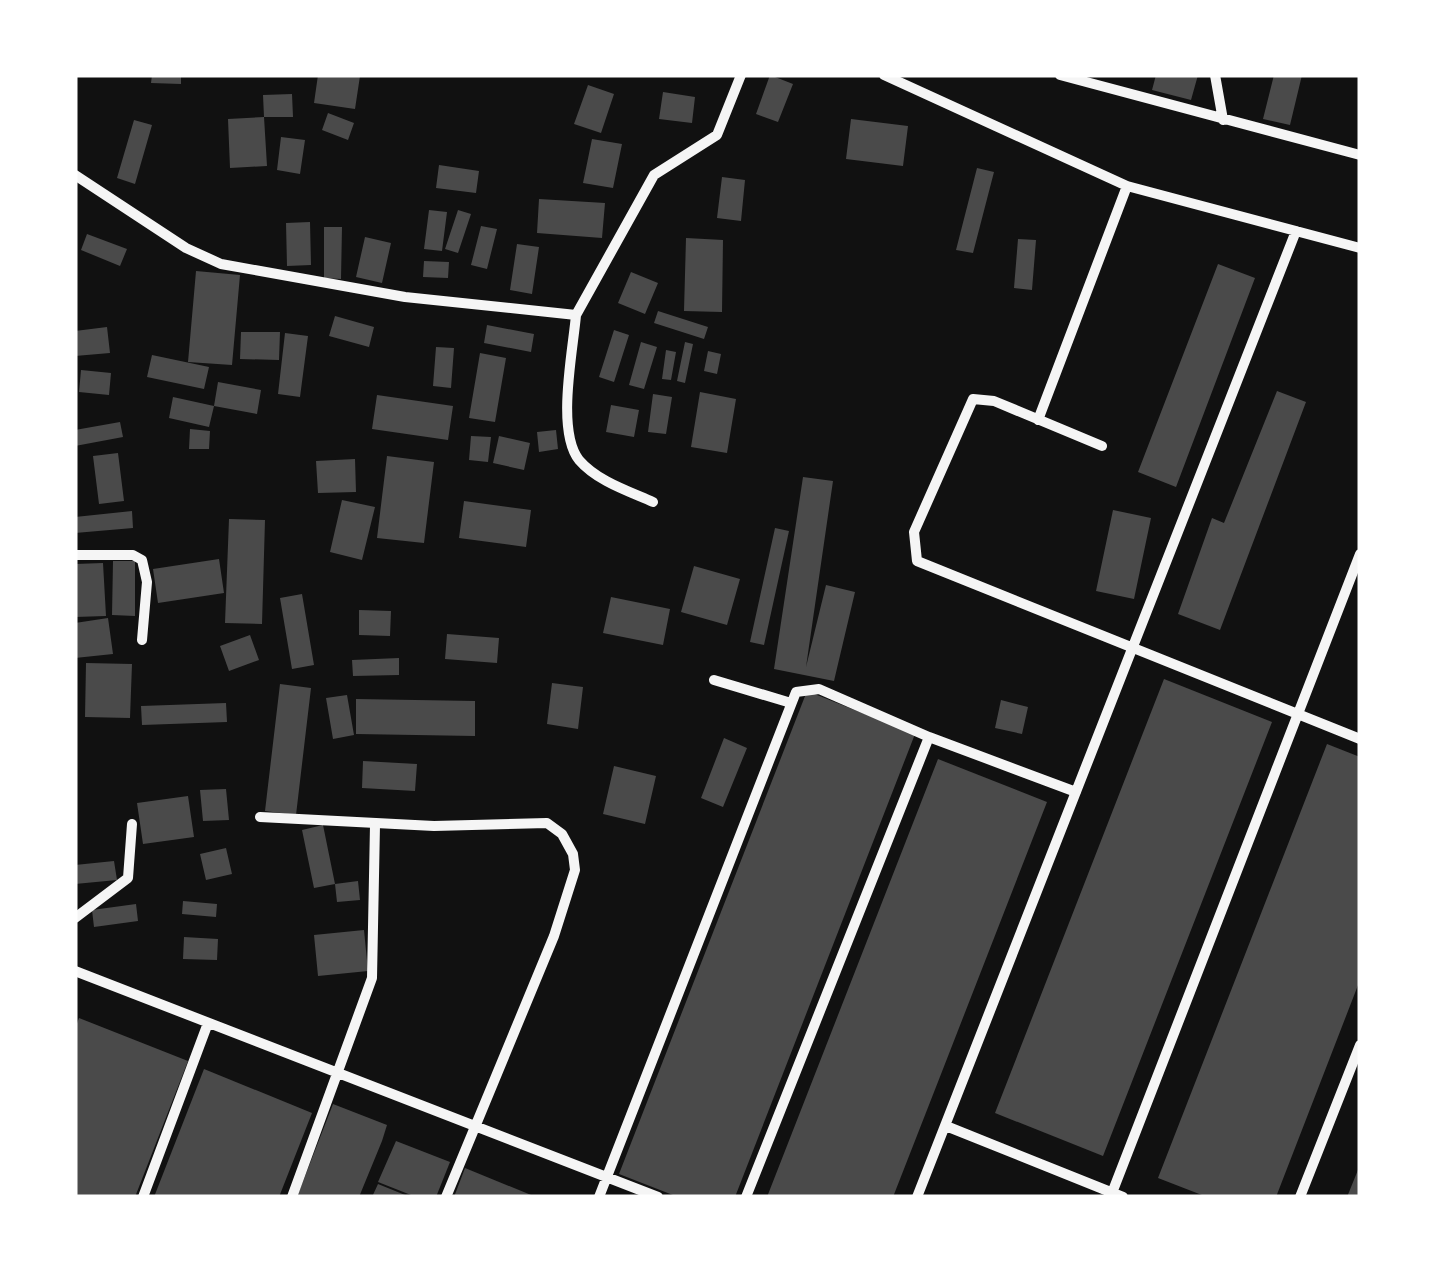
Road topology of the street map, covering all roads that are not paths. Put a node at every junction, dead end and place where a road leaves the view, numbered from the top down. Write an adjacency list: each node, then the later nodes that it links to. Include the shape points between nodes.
1 (741, 75): 11 (street, via 718,135 654,175)
2 (884, 75): 8 (street)
3 (1060, 75): 5 (street)
4 (1216, 75): 5 (street)
5 (1223, 120): 6 (street)
6 (1360, 155)
7 (75, 174): 11 (street, via 220,264 405,296)
8 (1128, 186): 9 (street); 12 (street)
9 (1296, 231): 10 (street); 18 (street)
10 (1360, 248)
11 (576, 314): 14 (street, via 570,445 600,478)
12 (1038, 420): 13 (street); 18 (street, via 982,398 970,403 914,532 915,557 926,568)
13 (1102, 446)
14 (652, 502)
15 (1360, 554): 21 (street)
16 (75, 555): 17 (street, via 142,560)
17 (142, 640)
18 (1132, 649): 21 (street); 24 (street)
19 (714, 680): 20 (street)
20 (791, 703): 22 (street, via 796,692 819,689); 35 (street)
21 (1296, 713): 23 (street); 36 (street)
22 (930, 737): 24 (street); 42 (street)
23 (1360, 739)
24 (1076, 792): 34 (street)
25 (260, 816): 27 (street)
26 (132, 824): 28 (street, via 128,878)
27 (375, 824): 32 (street, via 372,978); 33 (street, via 548,823 573,854 575,870 554,936)
28 (75, 918)
29 (75, 973): 30 (street)
30 (208, 1023): 32 (street); 37 (street)
31 (1360, 1045): 44 (street)
32 (340, 1074): 33 (street); 38 (street)
33 (474, 1126): 35 (street); 39 (street)
34 (946, 1126): 36 (street); 43 (street)
35 (607, 1177): 40 (street); 41 (street)
36 (1118, 1195)
37 (143, 1197)
38 (292, 1197)
39 (446, 1197)
40 (599, 1197)
41 (658, 1197)
42 (746, 1197)
43 (917, 1197)
44 (1300, 1197)

